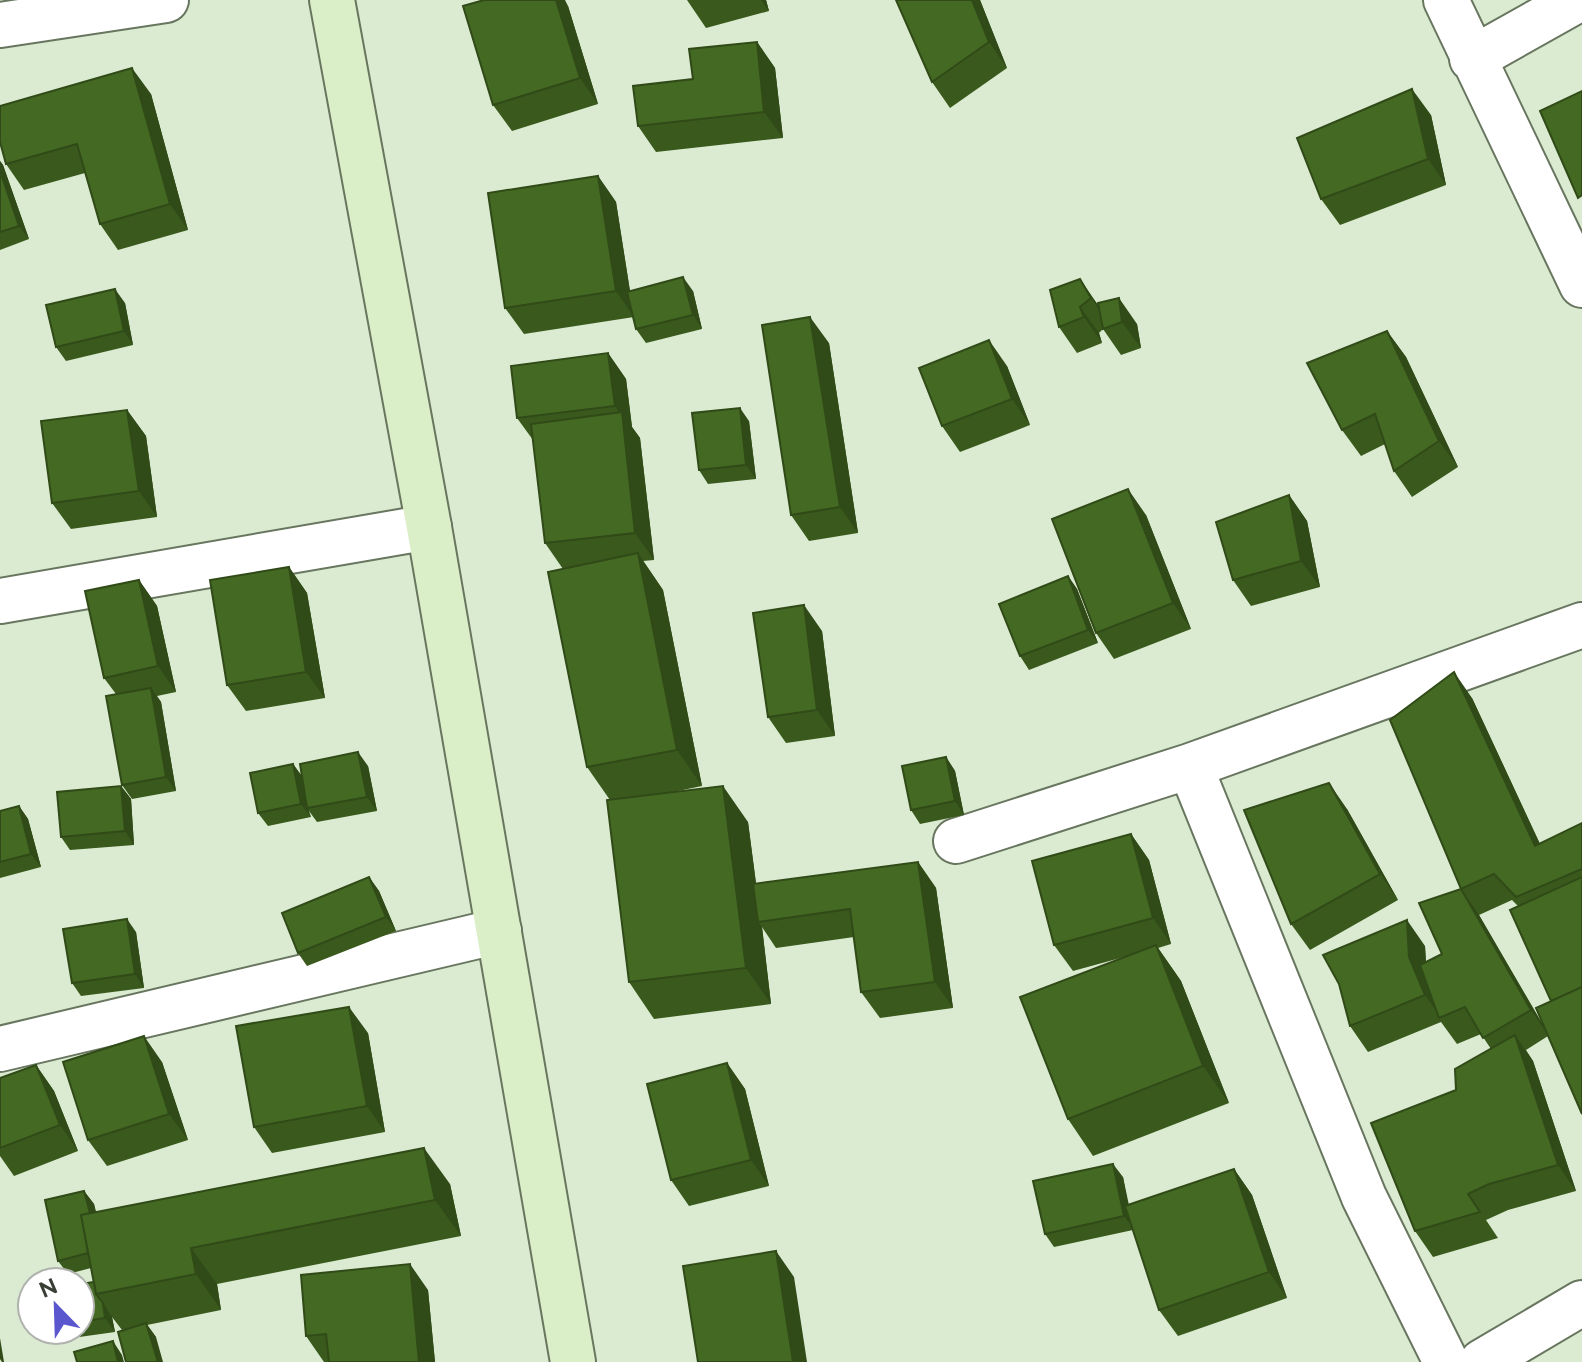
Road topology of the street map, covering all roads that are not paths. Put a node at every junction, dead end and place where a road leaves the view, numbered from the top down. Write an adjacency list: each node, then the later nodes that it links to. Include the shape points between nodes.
1 (166, 0): 5 (street)
2 (332, 0): 8 (main road)
3 (1446, 0): 6 (street)
4 (1577, 0): 6 (street)
5 (0, 25)
6 (1472, 59): 7 (street)
7 (1582, 285)
8 (429, 527): 9 (street); 13 (main road)
9 (0, 601)
10 (1582, 625): 11 (street)
11 (1190, 766): 12 (street); 17 (street, via 1364,1197)
12 (956, 841)
13 (499, 931): 14 (street); 16 (main road)
14 (0, 1049)
15 (1582, 1303): 18 (street)
16 (573, 1362)
17 (1446, 1362)
18 (1482, 1362)

